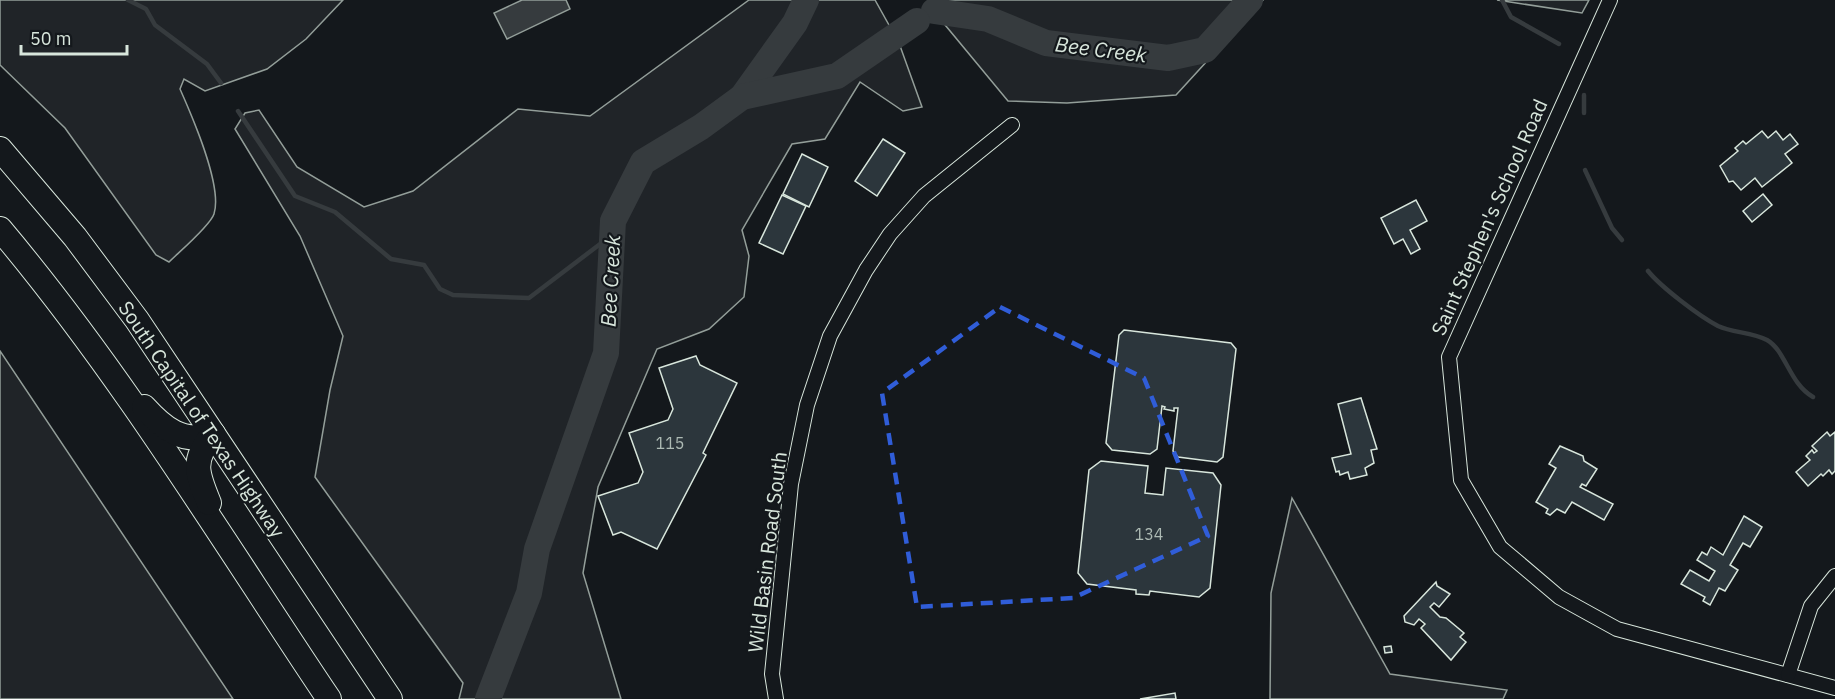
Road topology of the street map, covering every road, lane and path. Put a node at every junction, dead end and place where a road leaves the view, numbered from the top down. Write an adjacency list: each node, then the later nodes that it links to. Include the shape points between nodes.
1 (1610, 0): 9 (street, Saint Stephen's School Road, via 1449,357 1461,480 1500,547 1559,597 1617,629)
2 (1012, 125): 13 (street, Wild Basin Road South, via 924,196 897,226 866,270 830,336 807,405 791,484 772,674)
3 (0, 149): 6 (highway, South Capital of Texas Highway, via 106,278)
4 (0, 229): 5 (highway)
5 (91, 346): 6 (highway, via 163,426 192,439); 7 (highway)
6 (213, 434): 7 (highway, via 200,455 197,470); 12 (highway, South Capital of Texas Highway)
7 (225, 544): 11 (highway)
8 (1835, 576): 9 (street, via 1811,606)
9 (1788, 675): 10 (street, Saint Stephen's School Road)
10 (1835, 688)
11 (329, 699)
12 (390, 699)
13 (776, 699)

